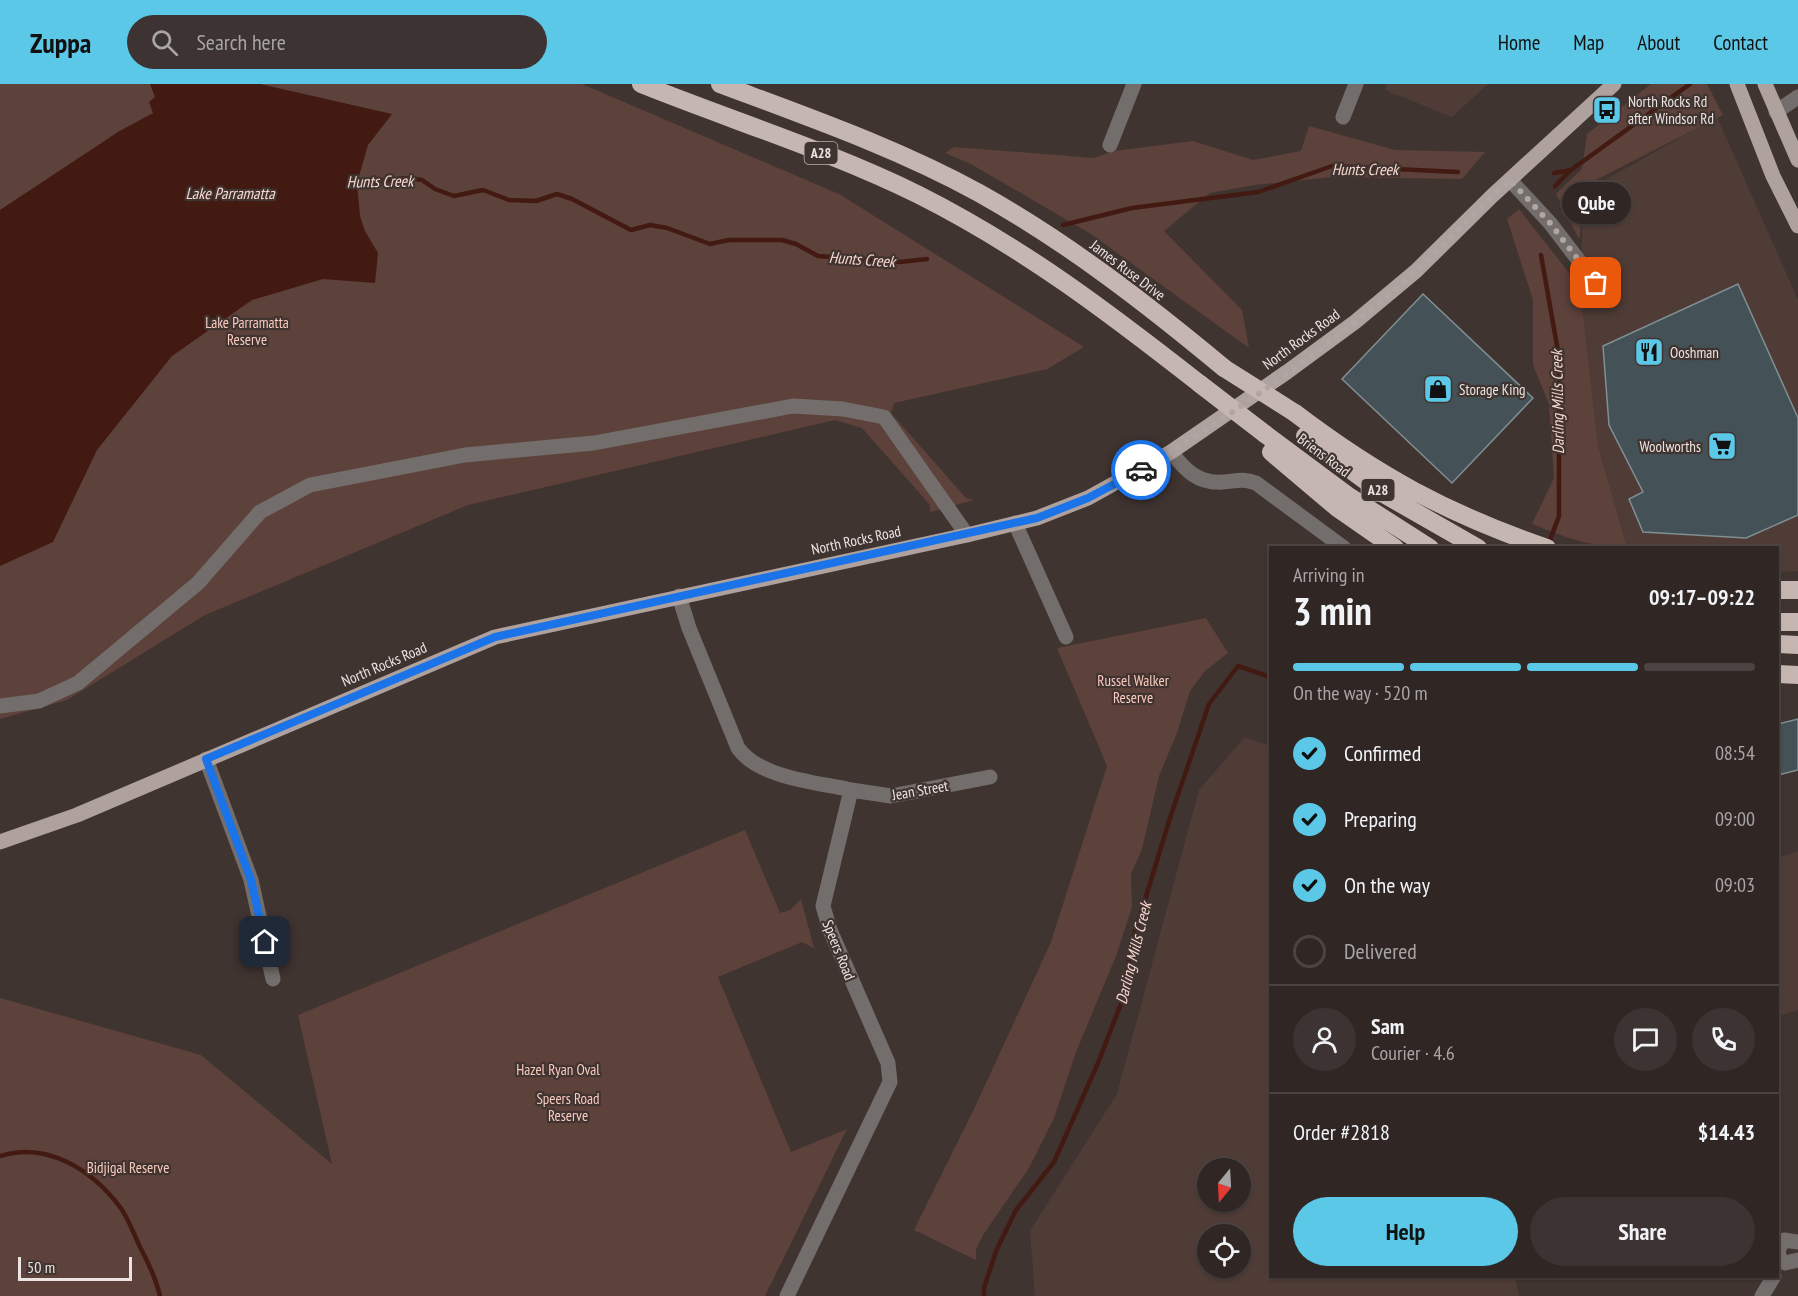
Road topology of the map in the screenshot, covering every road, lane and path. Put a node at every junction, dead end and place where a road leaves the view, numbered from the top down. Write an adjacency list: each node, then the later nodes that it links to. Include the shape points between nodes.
1 (641, 84): 17 (highway, Briens Road / A28, bridge, via 866,171 969,221 1066,280 1200,384)
2 (720, 84): 16 (highway, James Ruse Drive / A28, bridge, via 878,146 979,193 1034,225)
3 (1134, 84): 11 (street)
4 (1356, 84): 10 (street)
5 (1614, 84): 13 (main road, North Rocks Road)
6 (1765, 84): 9 (main road)
7 (1737, 86): 14 (main road)
8 (1798, 97): 9 (street)
9 (1776, 112): 12 (main road)
10 (1343, 117)
11 (1110, 145)
12 (1798, 160)
13 (1510, 180): 15 (street, via 1550,223); 18 (main road, North Rocks Road, via 1416,271 1355,322)
14 (1798, 226)
15 (1596, 283)
16 (1290, 416): 24 (highway, James Ruse Drive / A28, via 1382,493); 25 (highway, via 1441,507)
17 (1261, 437): 22 (highway, via 1336,507); 23 (highway, Briens Road / A28)
18 (1171, 452): 19 (main road, North Rocks Road, via 1088,498); 21 (street, via 1195,478 1223,482 1247,479 1256,483)
19 (1015, 523): 20 (main road, North Rocks Road); 31 (street)
20 (967, 535): 28 (main road, North Rocks Road); 36 (street, via 884,417 843,409 793,406 594,443 465,455 310,485 260,512 198,583 78,683 39,701)
21 (1341, 546)
22 (1392, 546)
23 (1427, 546)
24 (1475, 546)
25 (1541, 546)
26 (1779, 590): 27 (highway)
27 (1798, 590)
28 (679, 597): 37 (main road, North Rocks Road, via 495,637); 39 (street, via 688,628 746,759 766,770)
29 (1779, 622): 30 (highway)
30 (1798, 622)
31 (1066, 637)
32 (1779, 644): 33 (highway)
33 (1798, 645)
34 (1779, 674): 35 (highway)
35 (1798, 675)
36 (0, 706)
37 (206, 759): 40 (main road, North Rocks Road, via 77,815); 41 (street, via 251,880)
38 (990, 777): 39 (street, Jean Street, via 891,796)
39 (850, 790): 45 (street, Speers Road, via 823,906 888,1063 890,1082)
40 (0, 842)
41 (273, 979)
42 (1797, 1237): 43 (street, via 1784,1240)
43 (1781, 1255)
44 (1773, 1278): 46 (street)
45 (787, 1296)
46 (1762, 1296)

